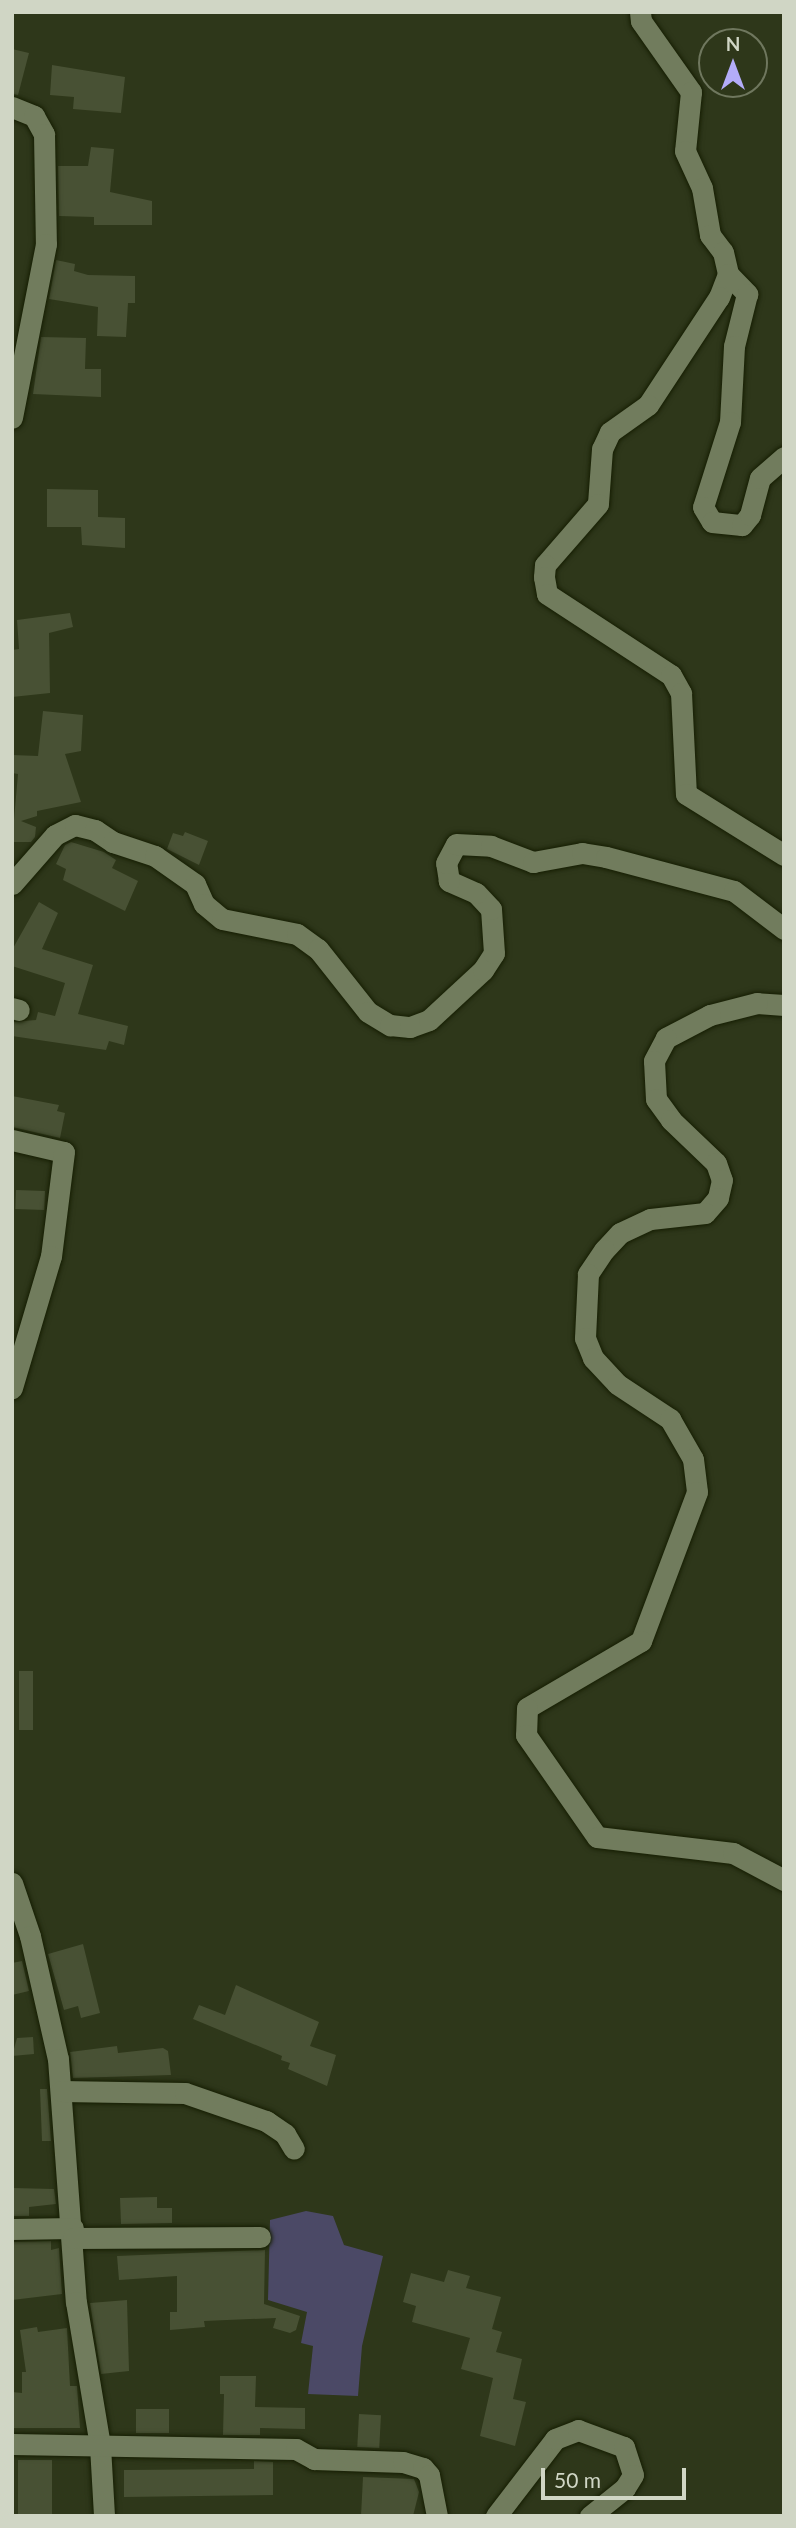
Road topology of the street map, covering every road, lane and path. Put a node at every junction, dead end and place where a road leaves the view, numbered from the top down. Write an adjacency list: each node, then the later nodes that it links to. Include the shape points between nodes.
1 (640, 12): 3 (street, via 641,21 691,92 685,151 702,188 710,234 723,252)
2 (12, 107): 4 (street, via 34,116 44,134 45,155 46,244)
3 (728, 274): 6 (street, via 747,294 734,346 730,422 703,507 712,522 742,525 750,515 760,478); 7 (street, via 719,297 648,405 610,432 602,449 598,504 545,565 544,577 547,594 671,676 681,693 687,794)
4 (16, 385): 5 (street)
5 (12, 418)
6 (784, 457)
7 (784, 855)
8 (12, 884): 9 (street, via 55,835 75,825 95,830 113,842 155,856 195,884 204,904 222,919 298,934 318,949 368,1012 390,1025 410,1027 429,1020 483,970 494,953 491,909 476,893 449,881 446,863 456,844 491,846 533,862 582,853 606,857 734,891)
9 (784, 929)
10 (784, 1004): 13 (street, via 757,1003 710,1015 666,1038 654,1061 656,1099 716,1163 722,1180 718,1198 705,1213 650,1219 620,1233 588,1274 585,1338 593,1358 617,1384 670,1419 693,1459 696,1492 641,1641 527,1708 526,1735 597,1836 733,1853)
11 (12, 1140): 12 (street, via 64,1152 51,1256)
12 (12, 1388)
13 (784, 1880)
14 (12, 1883): 15 (street, via 30,1936)
15 (61, 2091): 16 (street, via 185,2093 267,2121 285,2134); 18 (street)
16 (294, 2150)
17 (12, 2228): 18 (street)
18 (73, 2233): 19 (street); 21 (street, via 76,2302)
19 (260, 2238)
20 (12, 2444): 21 (street)
21 (100, 2446): 22 (street); 23 (street, via 296,2449 314,2459 415,2464 429,2475)
22 (104, 2516)
23 (437, 2516)
24 (496, 2516): 25 (street, via 555,2439 578,2430 624,2447 633,2475 625,2488)
25 (590, 2516)

